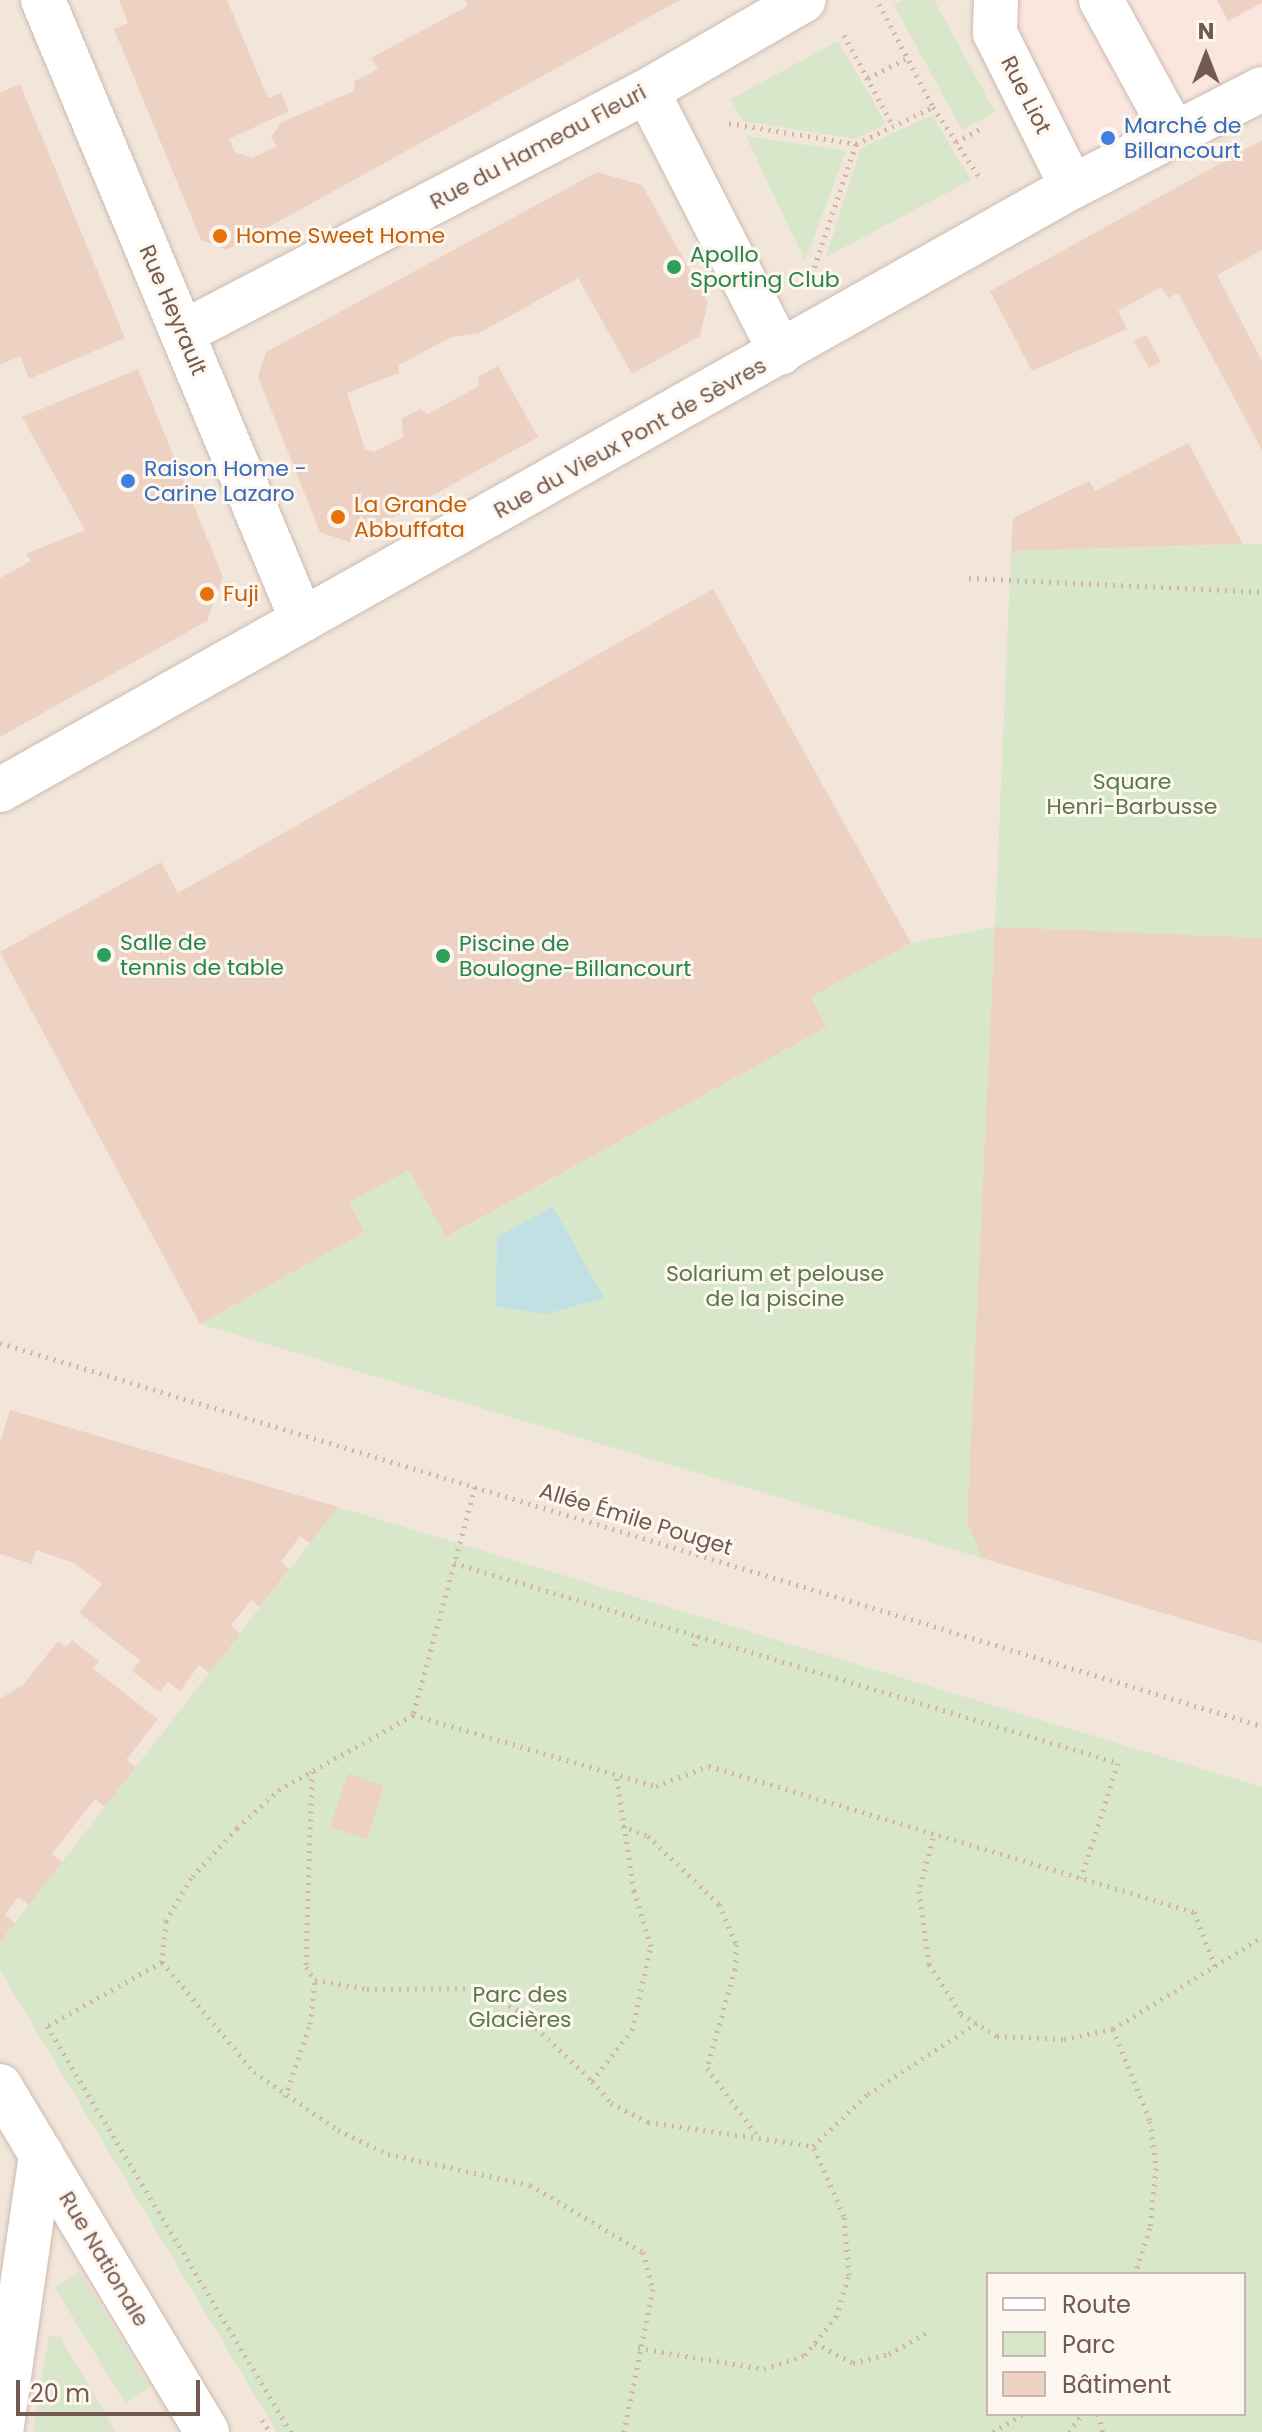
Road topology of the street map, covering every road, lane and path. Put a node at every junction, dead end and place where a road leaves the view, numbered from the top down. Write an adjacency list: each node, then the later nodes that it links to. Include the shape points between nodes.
1 (43, 0): 18 (street, Rue Heyrault)
2 (996, 0): 16 (street, Rue Liot, via 995,33)
3 (1101, 0): 13 (street)
4 (879, 4): 6 (path)
5 (821, 12): 7 (path); 9 (street, Rue du Hameau Fleuri)
6 (907, 58): 7 (path); 10 (path)
7 (868, 78): 12 (path)
8 (1262, 89): 13 (street, Rue du Vieux Pont de Sèvres)
9 (647, 91): 18 (street, Rue du Hameau Fleuri); 19 (street)
10 (933, 107): 12 (path); 15 (path)
11 (729, 123): 14 (path)
12 (893, 126): 14 (path)
13 (1175, 135): 16 (street, Rue du Vieux Pont de Sèvres)
14 (856, 144): 17 (path)
15 (986, 187)
16 (1072, 187): 19 (street, Rue du Vieux Pont de Sèvres)
17 (807, 286)
18 (182, 333): 22 (street, Rue Heyrault)
19 (781, 353): 22 (street, Rue du Vieux Pont de Sèvres)
20 (969, 578): 21 (path)
21 (1262, 592)
22 (302, 620): 23 (street, Rue du Vieux Pont de Sèvres)
23 (0, 790)
24 (0, 1343): 25 (path, Allée Émile Pouget)
25 (475, 1487): 26 (path); 30 (path, Allée Émile Pouget)
26 (454, 1563): 27 (path); 29 (path)
27 (698, 1636): 28 (path); 35 (path, via 1118,1763)
28 (693, 1650)
29 (413, 1715): 31 (path); 32 (path)
30 (1262, 1726)
31 (312, 1771): 37 (path, via 280,1789 191,1878 166,1921); 39 (path, via 306,1967)
32 (616, 1774): 33 (path); 34 (path, via 656,1786 709,1766)
33 (622, 1826): 42 (path, via 651,1946 632,2030); 45 (path, via 648,1836 719,1904 736,1944 735,1969 707,2068)
34 (933, 1838): 35 (path); 40 (path, via 919,1891 929,1964 961,2014)
35 (1081, 1878): 38 (path, via 1194,1912)
36 (1262, 1937): 38 (path)
37 (162, 1962): 44 (path, via 254,2072); 55 (path, via 47,2026)
38 (1215, 1966): 41 (path)
39 (315, 1980): 42 (path, via 367,1989 482,1988 519,2011); 44 (path, via 310,2024)
40 (977, 2023): 41 (path, via 1010,2037 1064,2039); 46 (path, via 859,2101)
41 (1113, 2029): 48 (path, via 1150,2121 1156,2168 1150,2228)
42 (592, 2081): 45 (path, via 611,2103 648,2122 685,2133)
43 (0, 2086): 47 (street, Rue Nationale)
44 (285, 2097): 51 (path, via 388,2154 530,2185 643,2252 653,2289)
45 (756, 2134): 46 (path)
46 (813, 2146): 50 (path, via 844,2216 849,2275 836,2317)
47 (41, 2154): 53 (street); 54 (street, Rue Nationale)
48 (1136, 2272)
49 (928, 2332): 50 (path, via 889,2354 853,2363)
50 (815, 2343): 51 (path, via 805,2355 764,2369)
51 (638, 2348): 56 (path)
52 (1020, 2416): 57 (path)
53 (1, 2432)
54 (207, 2432)
55 (291, 2432)
56 (624, 2432)
57 (993, 2432)

